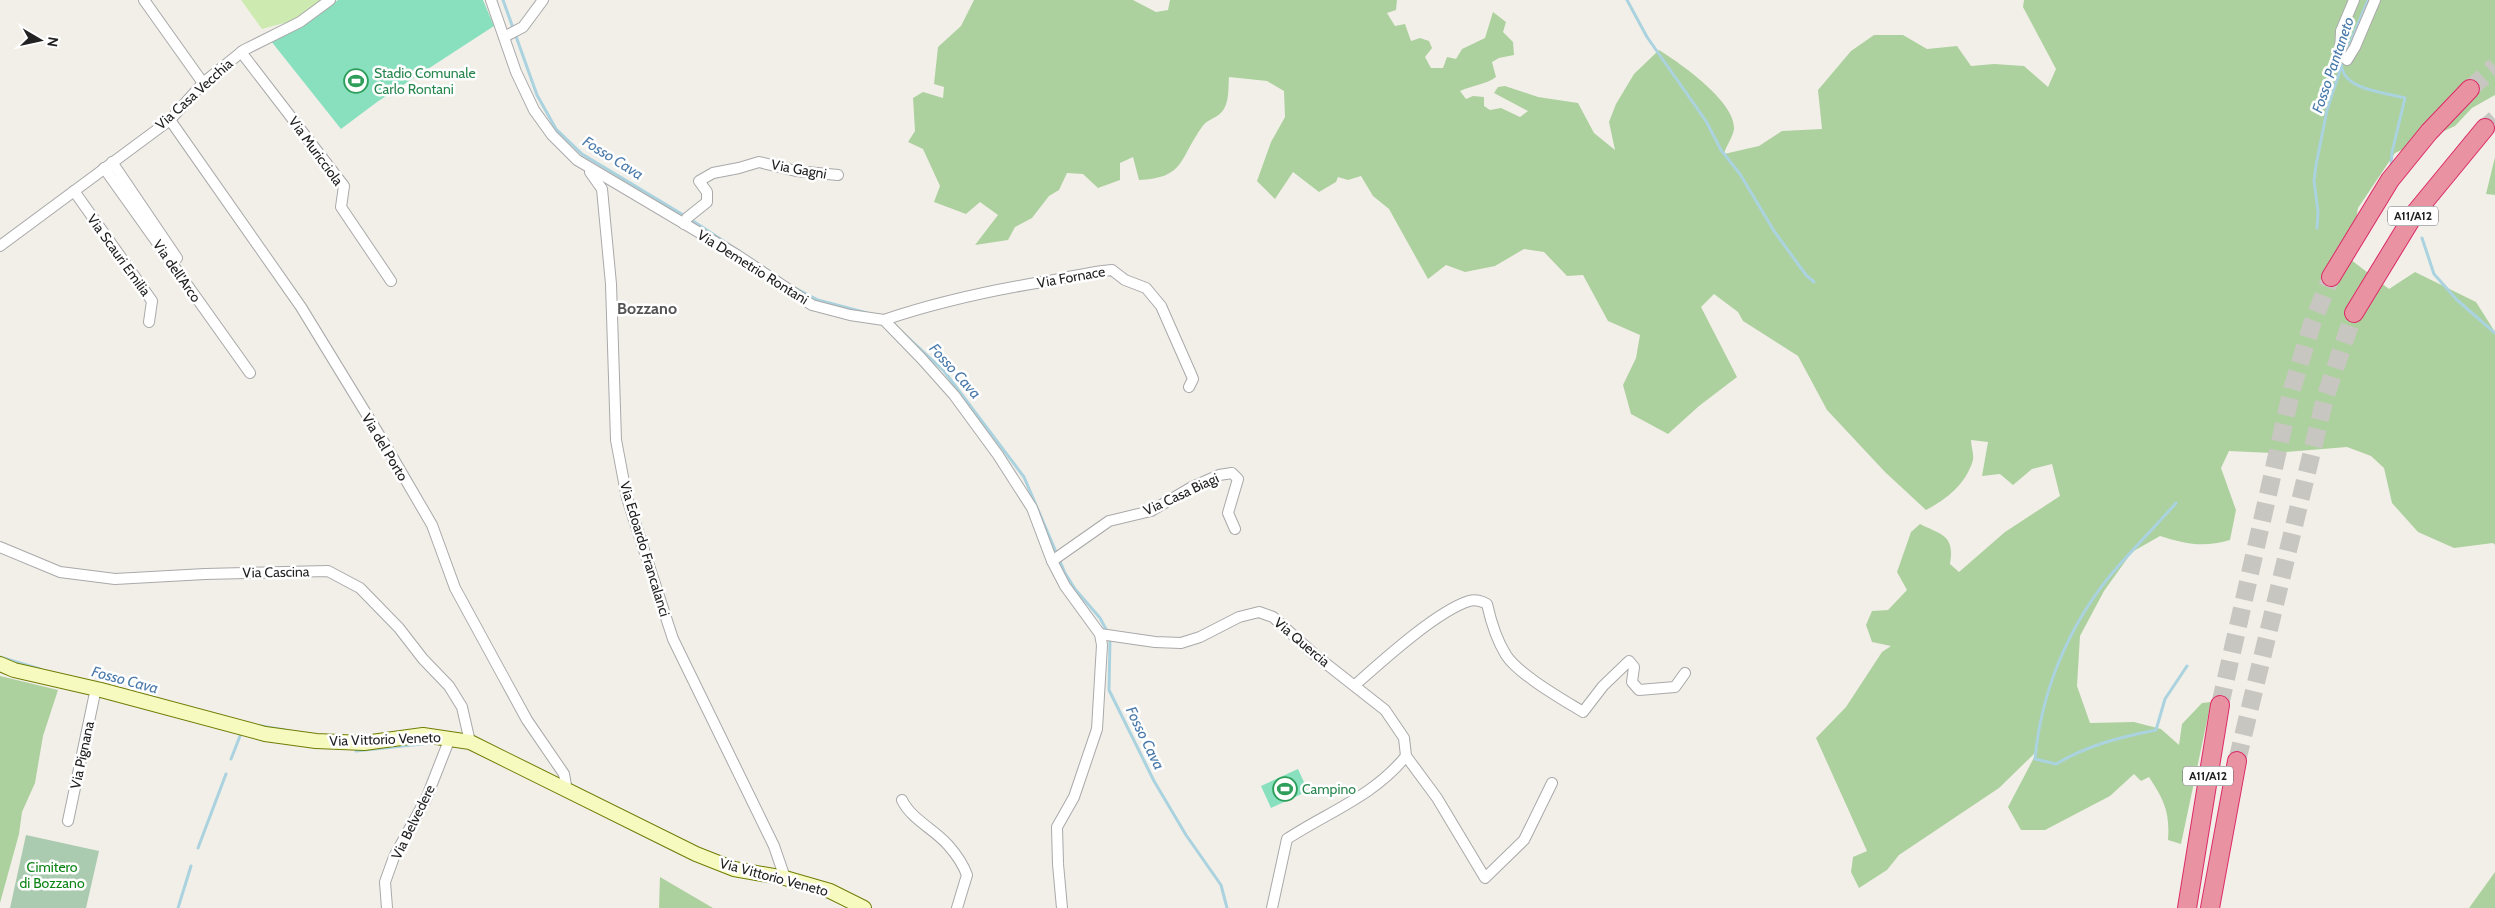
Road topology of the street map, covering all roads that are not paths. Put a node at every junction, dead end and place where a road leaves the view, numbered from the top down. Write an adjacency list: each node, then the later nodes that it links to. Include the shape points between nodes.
1 (144, 0): 9 (street)
2 (330, 0): 8 (street, Via Casa Vecchia, via 300,22)
3 (491, 0): 7 (street, Via Demetrio Rontani)
4 (543, 0): 7 (street, via 523,27)
5 (2354, 0): 6 (street, via 2341,32 2344,57 2355,47)
6 (2374, 0)
7 (510, 35): 14 (street, Via Demetrio Rontani, via 516,72 534,110 552,135)
8 (241, 52): 9 (street, Via Casa Vecchia); 21 (street, Via Muricciola, via 344,186 341,207)
9 (203, 84): 11 (street, Via Casa Vecchia)
10 (2470, 89): 20 (highway, A11/A12, via 2390,180)
11 (170, 120): 13 (street, Via Casa Vecchia); 41 (street, Via del Porto, via 301,307 394,460 432,525 455,588 527,720 564,774)
12 (2485, 128): 22 (highway, A11/A12, via 2415,213)
13 (108, 165): 16 (street, Via Casa Vecchia); 19 (street); 25 (street, Via dell'Arco)
14 (588, 169): 17 (street, Via Demetrio Rontani); 44 (street, Via Edoardo Francalanci, via 602,189 611,284 616,440 627,498 673,639)
15 (838, 175): 17 (street, Via Gagni, via 796,171 759,162 713,173 699,181 706,192 707,202)
16 (74, 191): 18 (street, Via Casa Vecchia); 24 (street, Via Scauri Emilia, via 152,301)
17 (688, 219): 23 (street, Via Demetrio Rontani, via 812,305 850,315)
18 (0, 246)
19 (177, 259)
20 (2331, 277)
21 (391, 281)
22 (2354, 313)
23 (886, 319): 26 (street, Via Fornace, via 999,289 1085,272 1112,270 1125,280 1146,288 1161,306 1191,374 1193,380); 29 (street, via 954,395 998,454 1032,508)
24 (149, 322)
25 (250, 373)
26 (1189, 386)
27 (1235, 529): 29 (street, Via Casa Biagi, via 1228,513 1238,479 1232,473 1192,487 1151,511 1109,521)
28 (0, 547): 37 (street, Via Cascina, via 60,572 101,578 328,572 360,588 449,686 462,707)
29 (1056, 558): 30 (street, via 1066,586)
30 (1106, 635): 33 (street, Via Quercia, via 1181,643 1239,617 1259,612 1267,614); 48 (street, via 1102,645 1098,729 1074,797 1058,828)
31 (0, 664): 34 (street, Via Vittorio Veneto)
32 (1684, 673): 33 (street, via 1675,687 1639,690 1632,682 1634,667 1629,661 1603,686 1583,712 1541,686 1507,656 1493,629 1487,604 1471,600 1447,611)
33 (1355, 685): 38 (street, Via Quercia, via 1386,710 1404,738)
34 (96, 688): 36 (street, Via Vittorio Veneto, via 264,734 364,743 423,735); 43 (street, Via Pignana)
35 (2220, 705): 50 (highway, A11/A12)
36 (450, 738): 37 (street, Via Vittorio Veneto); 45 (street, Via Belvedere, via 426,799 394,857 385,882)
37 (470, 742): 41 (street, Via Vittorio Veneto)
38 (1406, 756): 40 (street, via 1437,798 1485,878 1524,840); 49 (street, via 1394,771 1354,801 1287,839)
39 (2237, 761): 51 (highway, A11/A12)
40 (1552, 783)
41 (567, 791): 44 (street, Via Vittorio Veneto, via 696,854 734,869)
42 (902, 800): 47 (street, via 906,809 948,844 968,875)
43 (68, 821)
44 (786, 878): 46 (street, Via Vittorio Veneto, via 830,891)
45 (387, 908)
46 (864, 908)
47 (957, 908)
48 (1062, 908)
49 (1272, 908)
50 (2188, 908)
51 (2210, 908)

